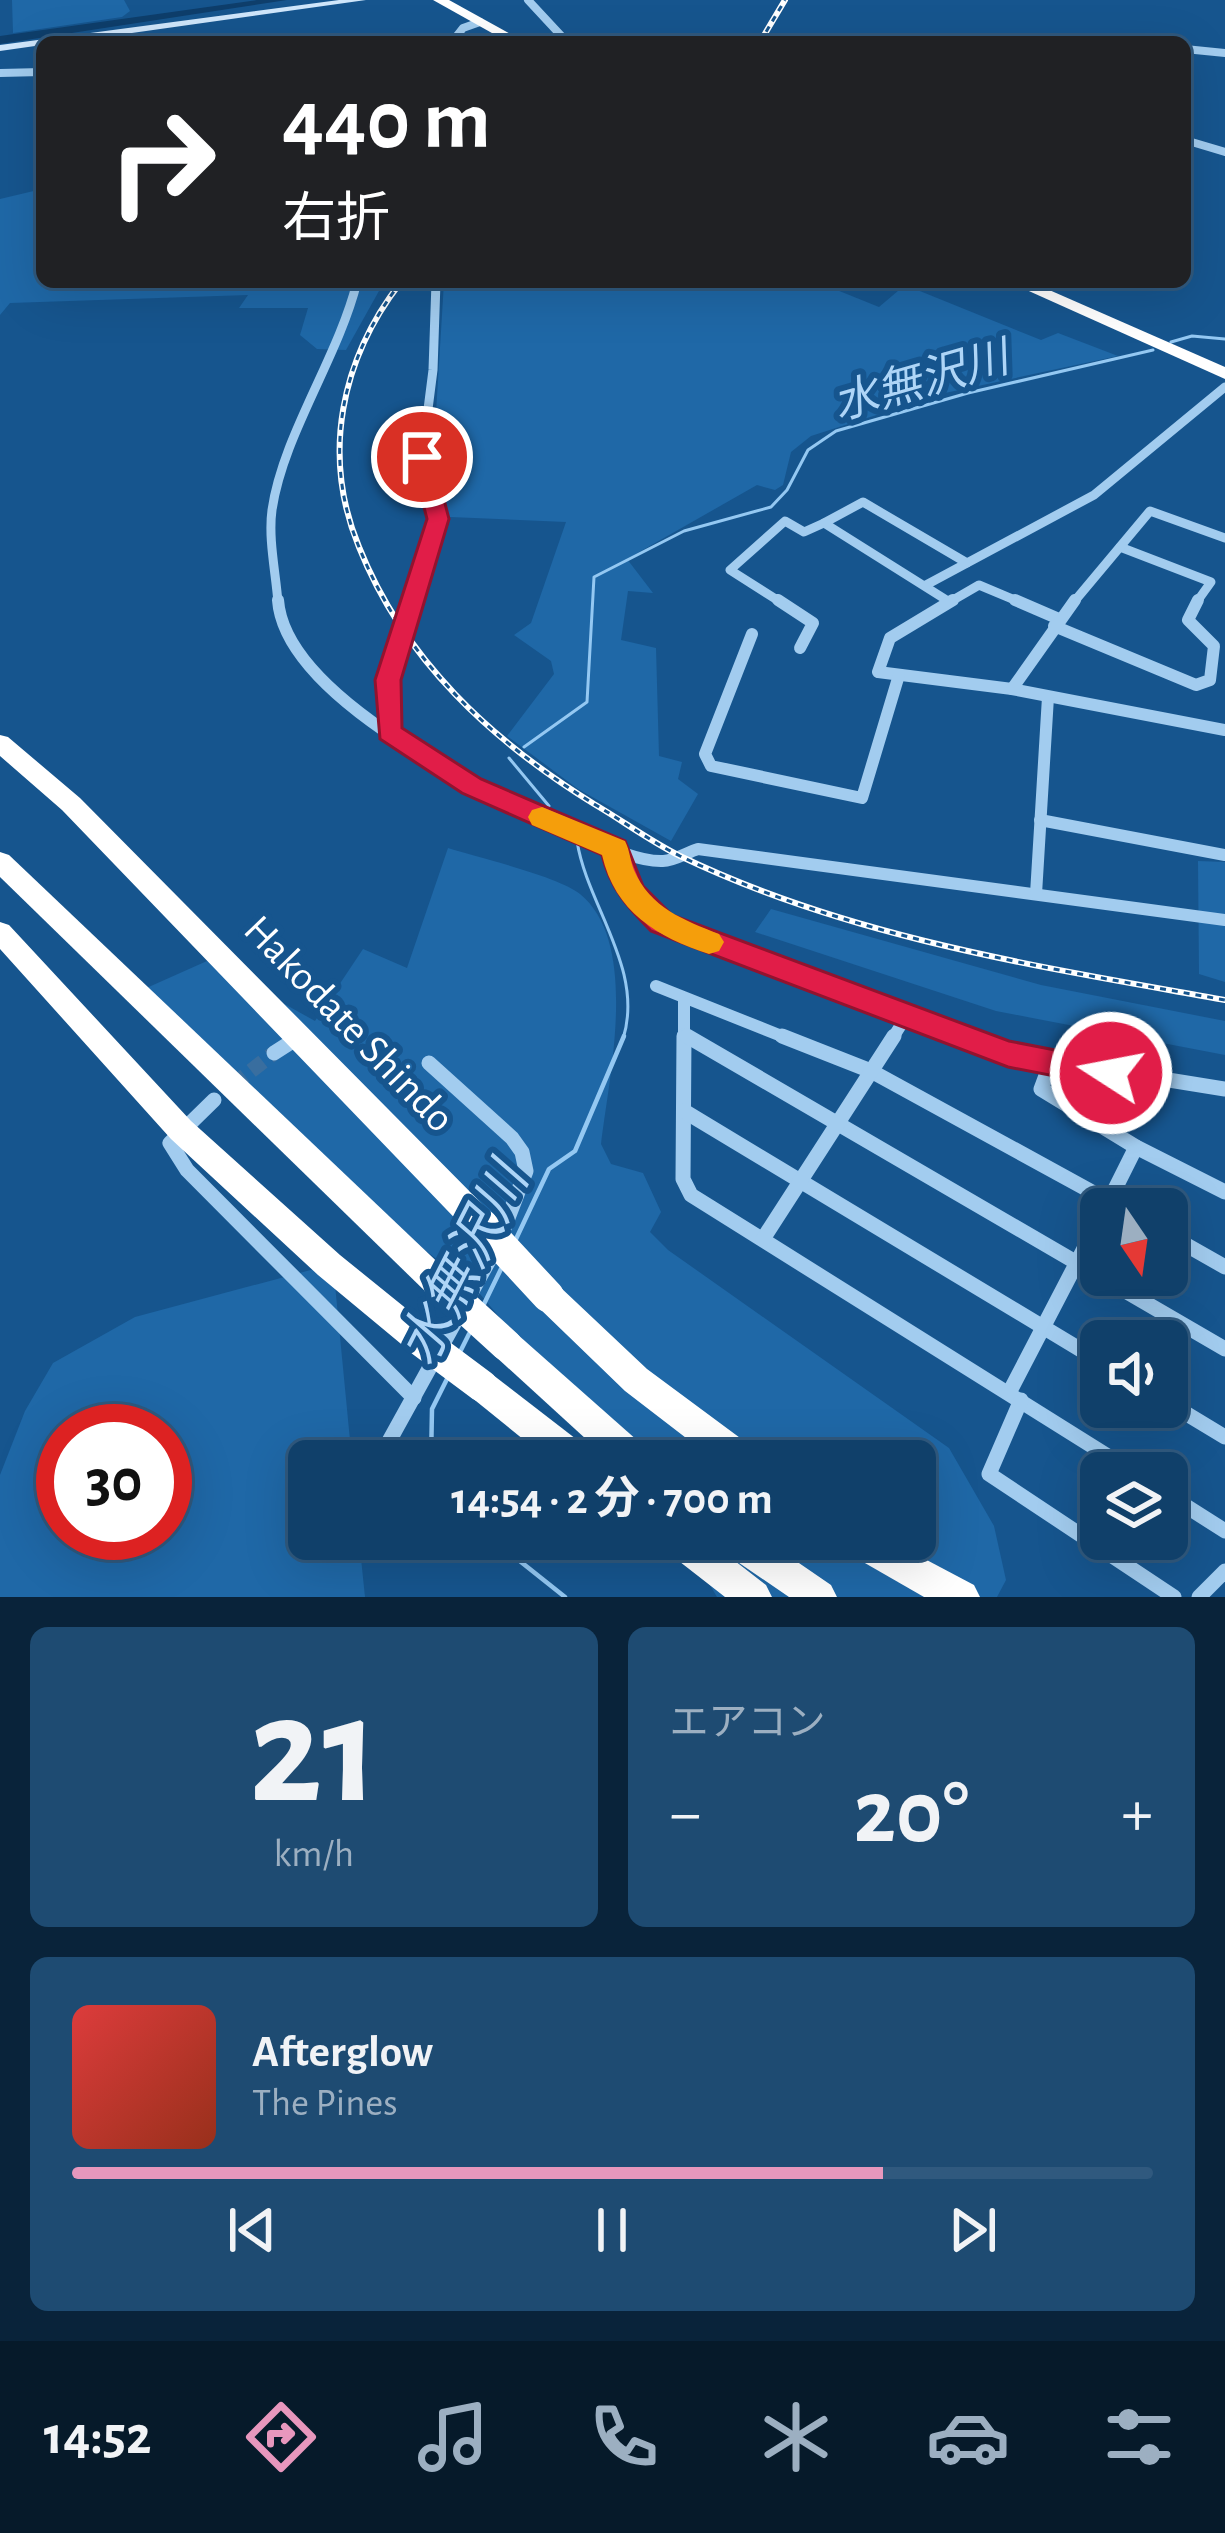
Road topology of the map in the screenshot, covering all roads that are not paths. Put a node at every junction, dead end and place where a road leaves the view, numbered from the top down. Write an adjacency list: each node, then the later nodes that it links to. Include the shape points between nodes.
1 (361, 0): 5 (street)
2 (439, 0): 6 (highway)
3 (544, 0): 4 (street)
4 (529, 1): 11 (street)
5 (226, 18): 7 (street); 8 (street)
6 (480, 22): 9 (street); 10 (highway)
7 (89, 36)
8 (229, 36)
9 (457, 36)
10 (507, 36)
11 (561, 36)
12 (36, 43): 13 (street)
13 (0, 48)
14 (1191, 50): 15 (street)
15 (1225, 53)
16 (36, 72): 17 (street)
17 (0, 73)
18 (1191, 143): 20 (street)
19 (1191, 150): 20 (street)
20 (1211, 151): 21 (street)
21 (1225, 152)
22 (355, 288): 40 (street, via 279,484 272,557 279,611 307,665)
23 (436, 288): 40 (street, via 422,457 438,519 388,680)
24 (1031, 288): 25 (highway)
25 (1225, 374)
26 (1225, 387): 30 (street, via 1094,495)
27 (824, 523): 30 (street, via 863,502); 31 (street); 35 (street, via 804,532 784,521 730,570 813,623)
28 (1225, 538): 29 (street, via 1150,511)
29 (1120, 547): 33 (street); 33 (street, via 1211,582 1188,614 1213,640 1210,680 1196,685)
30 (967, 563): 31 (street)
31 (926, 584): 32 (street)
32 (948, 601): 33 (street, via 979,585); 36 (street, via 890,638 878,672)
33 (1056, 622): 37 (street)
34 (752, 634): 36 (street, via 705,754 711,766 862,798)
35 (800, 648)
36 (899, 675): 37 (street)
37 (1012, 689): 38 (street)
38 (1048, 697): 39 (street); 42 (street)
39 (1225, 730)
40 (389, 732): 43 (street, via 471,786)
41 (0, 743): 52 (highway, Hakodate Shindo)
42 (1040, 820): 44 (street); 46 (street)
43 (615, 849): 46 (street, via 663,861 698,849); 51 (street, via 633,894 662,923)
44 (1225, 855)
45 (0, 859): 82 (highway, bridge)
46 (1036, 895): 47 (street)
47 (1225, 920)
48 (0, 932): 62 (highway)
49 (656, 986): 50 (street)
50 (684, 998): 53 (street); 57 (street)
51 (906, 1017): 55 (street); 57 (street)
52 (300, 1036): 54 (street); 83 (highway, Hakodate Shindo, bridge, via 548,1296 636,1380)
53 (687, 1036): 60 (street); 61 (street)
54 (274, 1053)
55 (1051, 1062): 58 (street); 63 (street, via 1041,1089)
56 (429, 1063): 77 (street, via 512,1138 526,1171 498,1244)
57 (872, 1071): 61 (street); 66 (street)
58 (1225, 1089)
59 (214, 1100): 62 (street)
60 (684, 1111): 64 (street); 68 (street, via 683,1179 691,1195)
61 (837, 1125): 64 (street); 71 (street)
62 (181, 1130): 77 (street, via 170,1143 187,1170); 81 (highway, bridge, via 329,1265)
63 (1136, 1148): 65 (street); 67 (street)
64 (802, 1179): 68 (street); 73 (street)
65 (1118, 1188)
66 (1080, 1192)
67 (1225, 1192)
68 (763, 1239): 76 (street)
69 (1188, 1246): 72 (street)
70 (1080, 1256): 71 (street)
71 (1077, 1261): 73 (street); 75 (street)
72 (1225, 1267)
73 (1044, 1327): 74 (street); 76 (street)
74 (1080, 1349)
75 (1225, 1349)
76 (1015, 1396): 84 (street); 94 (street, via 989,1474)
77 (414, 1398): 80 (street)
78 (1188, 1415): 79 (street)
79 (1225, 1437)
80 (390, 1440)
81 (550, 1440)
82 (611, 1440)
83 (715, 1440)
84 (1102, 1452)
85 (1188, 1507): 86 (street)
86 (1225, 1531)
87 (706, 1560): 91 (highway)
88 (765, 1560): 92 (highway)
89 (889, 1560): 93 (highway)
90 (1225, 1571): 95 (street)
91 (754, 1597)
92 (819, 1597)
93 (962, 1597)
94 (1174, 1597)
95 (1199, 1597)

